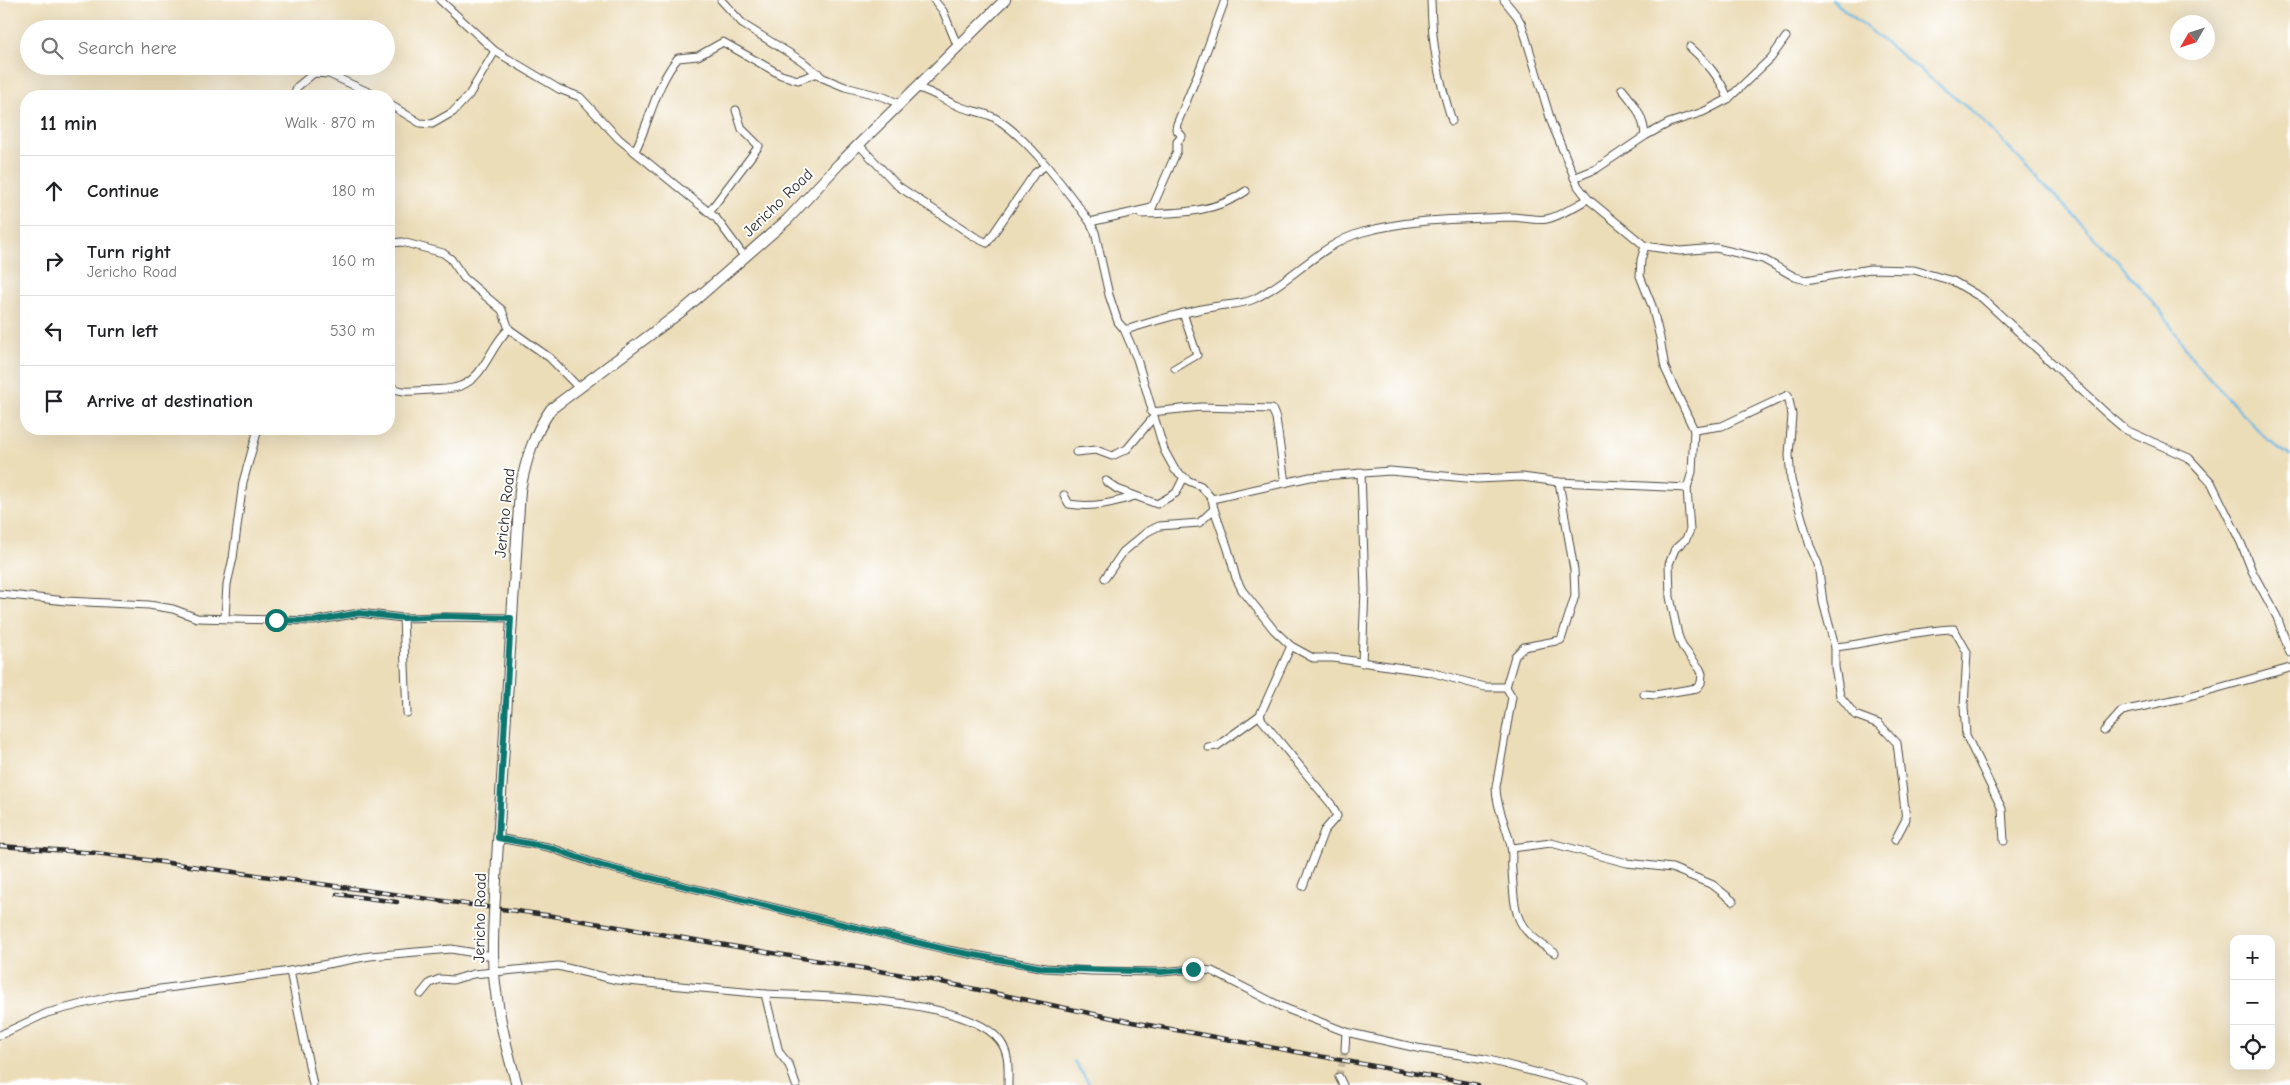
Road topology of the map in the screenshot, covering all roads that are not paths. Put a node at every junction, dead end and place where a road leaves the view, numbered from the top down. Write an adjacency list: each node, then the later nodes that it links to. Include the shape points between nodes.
1 (440, 0): 11 (street)
2 (721, 0): 12 (street, via 744,25)
3 (934, 0): 9 (street, via 943,11)
4 (1005, 0): 9 (street, Jericho Road)
5 (1225, 0): 32 (street, via 1176,124 1182,136 1155,202 1152,208)
6 (1431, 0): 23 (street, via 1432,36 1439,78)
7 (1504, 0): 28 (street, via 1522,25 1543,97)
8 (1786, 37): 19 (street, via 1771,58)
9 (958, 47): 15 (street, Jericho Road)
10 (1690, 47): 19 (street, via 1706,64)
11 (495, 51): 21 (street, via 469,95 453,112 432,124 420,122); 26 (street, via 580,98)
12 (818, 73): 20 (street, via 845,87); 26 (street, via 798,80 780,75 723,42 698,56 678,58 670,67)
13 (312, 75): 17 (street)
14 (331, 75): 18 (street)
15 (918, 88): 20 (street, Jericho Road); 27 (street, via 998,120 1014,131)
16 (1622, 89): 24 (street, via 1637,108)
17 (296, 90)
18 (364, 90)
19 (1728, 100): 24 (street)
20 (900, 104): 25 (street, Jericho Road)
21 (395, 107)
22 (736, 110): 31 (street, via 742,129 759,146)
23 (1452, 121)
24 (1645, 136): 28 (street, via 1596,169)
25 (859, 145): 27 (street, via 898,186 987,243 1034,173); 36 (street, Jericho Road, via 787,220)
26 (634, 151): 31 (street)
27 (1045, 166): 33 (street)
28 (1574, 178): 30 (street)
29 (1246, 191): 32 (street, via 1218,205 1187,212)
30 (1588, 199): 35 (street); 37 (street, via 1548,219 1448,218 1404,222 1364,232 1331,247 1252,299)
31 (709, 212): 36 (street)
32 (1126, 214): 33 (street)
33 (1090, 222): 39 (street, via 1109,295 1118,322)
34 (395, 244): 38 (street, via 402,242 443,252 464,278 502,310)
35 (1645, 246): 44 (street, via 1640,276 1652,306 1665,368); 64 (street, via 1680,251 1716,248 1762,259 1806,280 1870,269 1914,270 1953,281 1982,298 2126,430 2190,458 2212,482 2252,571 2277,617)
36 (744, 256): 41 (street, Jericho Road, via 686,308)
37 (1183, 314): 39 (street); 40 (street, via 1198,355)
38 (509, 329): 41 (street, via 550,358); 42 (street, via 472,380 460,387 409,392)
39 (1124, 329): 43 (street, via 1137,359)
40 (1175, 368)
41 (578, 387): 61 (street, Jericho Road, via 550,409 528,453 520,490)
42 (395, 389)
43 (1152, 415): 46 (street, via 1127,449 1112,456 1096,450); 48 (street, via 1164,450 1175,470); 51 (street, via 1201,407 1272,409)
44 (1694, 430): 52 (street, via 1692,472); 63 (street, via 1722,426 1788,395 1792,415 1791,480 1818,564 1823,602)
45 (256, 435): 59 (street, via 243,482)
46 (1076, 452)
47 (1361, 472): 50 (street, via 1390,471 1477,479 1522,477); 51 (street); 65 (street, via 1365,580)
48 (1184, 477): 54 (street, via 1176,493 1157,504); 55 (street, via 1201,486)
49 (1106, 481): 54 (street)
50 (1559, 482): 52 (street); 67 (street, via 1574,570 1573,606 1561,640 1524,647 1515,656)
51 (1285, 483): 55 (street)
52 (1687, 488): 68 (street, via 1690,530 1670,557 1670,597 1682,646 1700,669 1701,683 1697,688)
53 (1064, 495): 54 (street, via 1069,504 1086,506 1114,503)
54 (1136, 496)
55 (1212, 500): 56 (street)
56 (1214, 510): 57 (street, via 1199,523 1159,526 1147,532 1123,552); 62 (street, via 1242,590)
57 (1105, 578)
58 (0, 594): 59 (street, via 149,605 197,618)
59 (225, 618): 60 (street, via 314,621 359,613)
60 (403, 618): 61 (street); 69 (street)
61 (511, 618): 73 (street, Jericho Road)
62 (1291, 646): 65 (street, via 1313,658); 70 (street)
63 (1835, 647): 74 (street, via 1840,696 1855,715 1879,724 1897,743 1906,819); 75 (street, via 1954,629 1967,652 1966,735 2002,809)
64 (2290, 653)
65 (1362, 663): 67 (street, via 1430,672 1485,687)
66 (2290, 668): 71 (street, via 2122,711)
67 (1506, 687): 76 (street, via 1512,697 1496,801)
68 (1644, 694)
69 (406, 712)
70 (1260, 715): 72 (street, via 1218,746); 77 (street, via 1337,814 1324,831)
71 (2104, 731)
72 (1208, 747)
73 (498, 838): 79 (street, Jericho Road, bridge); 85 (street, via 548,847 602,866 948,950 1044,968 1162,972 1193,969 1212,972 1282,1007)
74 (1895, 840)
75 (2004, 841)
76 (1512, 848): 78 (street, via 1551,843 1627,863 1672,868 1713,886); 80 (street, via 1516,912 1523,928 1533,939)
77 (1303, 886)
78 (1733, 901)
79 (493, 951): 81 (street, Jericho Road); 82 (street, via 451,949 370,956)
80 (1555, 953)
81 (494, 971): 83 (street, via 452,980 440,979 430,983); 84 (street, via 558,966 617,980); 90 (street, Jericho Road)
82 (290, 972): 86 (street, via 117,994 47,1013); 89 (street)
83 (421, 994)
84 (765, 994): 91 (street, via 779,1052 789,1065); 92 (street, via 854,999 916,1007 979,1024 992,1032 1006,1051)
85 (1346, 1032): 87 (street); 94 (street, via 1485,1059)
86 (0, 1035)
87 (1345, 1050)
88 (1339, 1077): 93 (street)
89 (313, 1085)
90 (517, 1085)
91 (796, 1085)
92 (1008, 1085)
93 (1343, 1085)
94 (1584, 1085)

